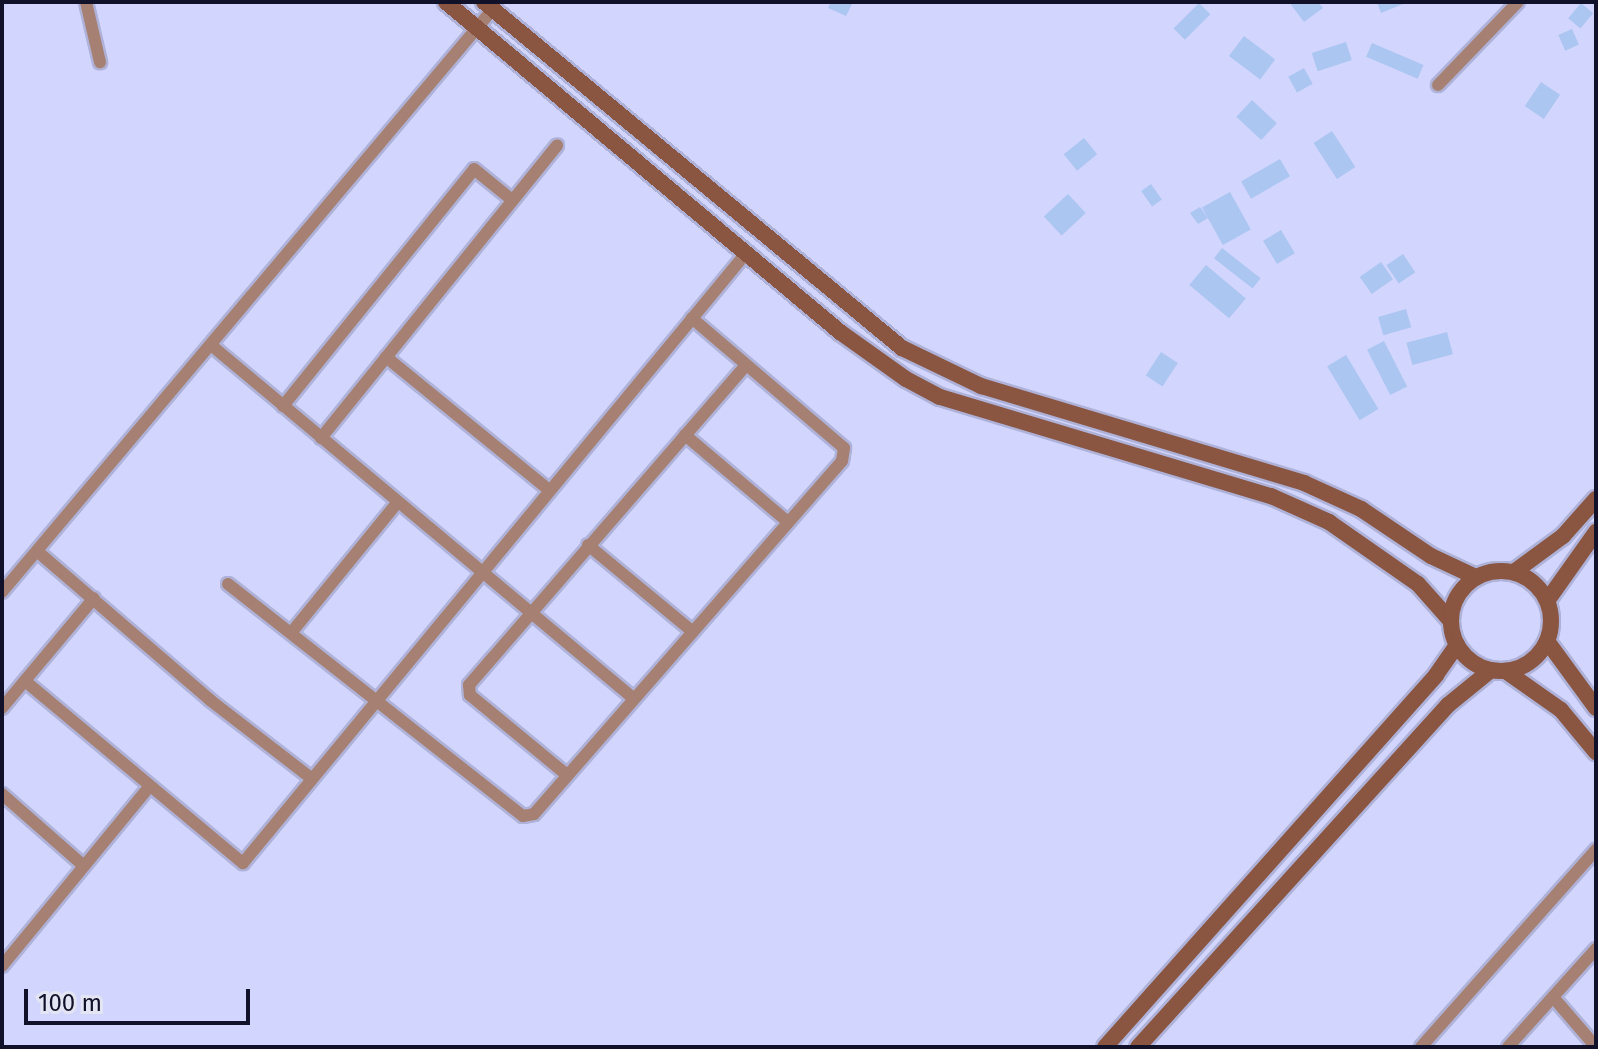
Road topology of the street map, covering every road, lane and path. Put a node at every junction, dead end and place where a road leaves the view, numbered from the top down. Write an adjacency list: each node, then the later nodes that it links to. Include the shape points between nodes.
1 (86, 2): 6 (street)
2 (446, 2): 5 (street)
3 (1518, 2): 7 (street)
4 (488, 6): 5 (street); 27 (street, via 902,348 981,386 1304,483 1361,509 1431,556)
5 (478, 28): 10 (street); 12 (street)
6 (100, 62)
7 (1438, 85)
8 (557, 145): 9 (street)
9 (512, 200): 13 (street); 15 (street, via 474,169)
10 (747, 252): 11 (street); 33 (street, via 840,332 940,397 1271,496 1329,522 1418,584)
11 (692, 318): 14 (street); 18 (street)
12 (211, 345): 15 (street); 24 (street)
13 (386, 357): 17 (street); 18 (street)
14 (746, 365): 16 (street); 21 (street, via 844,448 842,461)
15 (283, 406): 17 (street)
16 (685, 435): 21 (street); 23 (street)
17 (321, 438): 20 (street)
18 (548, 489): 25 (street)
19 (1596, 499): 26 (street, via 1563,536)
20 (398, 502): 25 (street); 35 (street)
21 (788, 522): 34 (street)
22 (1596, 532): 31 (street)
23 (588, 545): 32 (street); 34 (street)
24 (37, 551): 29 (street); 30 (street)
25 (480, 571): 32 (street); 41 (street)
26 (1514, 572): 27 (street); 31 (street, via 1539,588)
27 (1476, 577): 33 (street, via 1454,603)
28 (228, 584): 35 (street)
29 (2, 592)
30 (94, 598): 39 (street); 46 (street, via 210,700)
31 (1547, 601): 36 (street)
32 (529, 611): 40 (street); 45 (street, via 469,685 470,695)
33 (1450, 620): 37 (street)
34 (692, 631): 40 (street)
35 (291, 633): 41 (street)
36 (1547, 641): 38 (street, via 1535,659); 43 (street)
37 (1457, 645): 38 (street, via 1475,664); 54 (street)
38 (1499, 671): 44 (street, via 1561,710); 55 (street, via 1448,705)
39 (25, 681): 42 (street); 47 (street)
40 (633, 698): 45 (street)
41 (375, 699): 45 (street, via 523,816 534,814); 46 (street)
42 (2, 708)
43 (1596, 708)
44 (1596, 752)
45 (567, 775)
46 (311, 778): 47 (street, via 243,863)
47 (149, 787): 50 (street)
48 (2, 794): 50 (street)
49 (1596, 851): 56 (street)
50 (84, 866): 52 (street)
51 (1596, 949): 53 (street)
52 (2, 966)
53 (1553, 997): 57 (street); 58 (street)
54 (1105, 1047)
55 (1138, 1047)
56 (1421, 1047)
57 (1508, 1047)
58 (1596, 1047)

